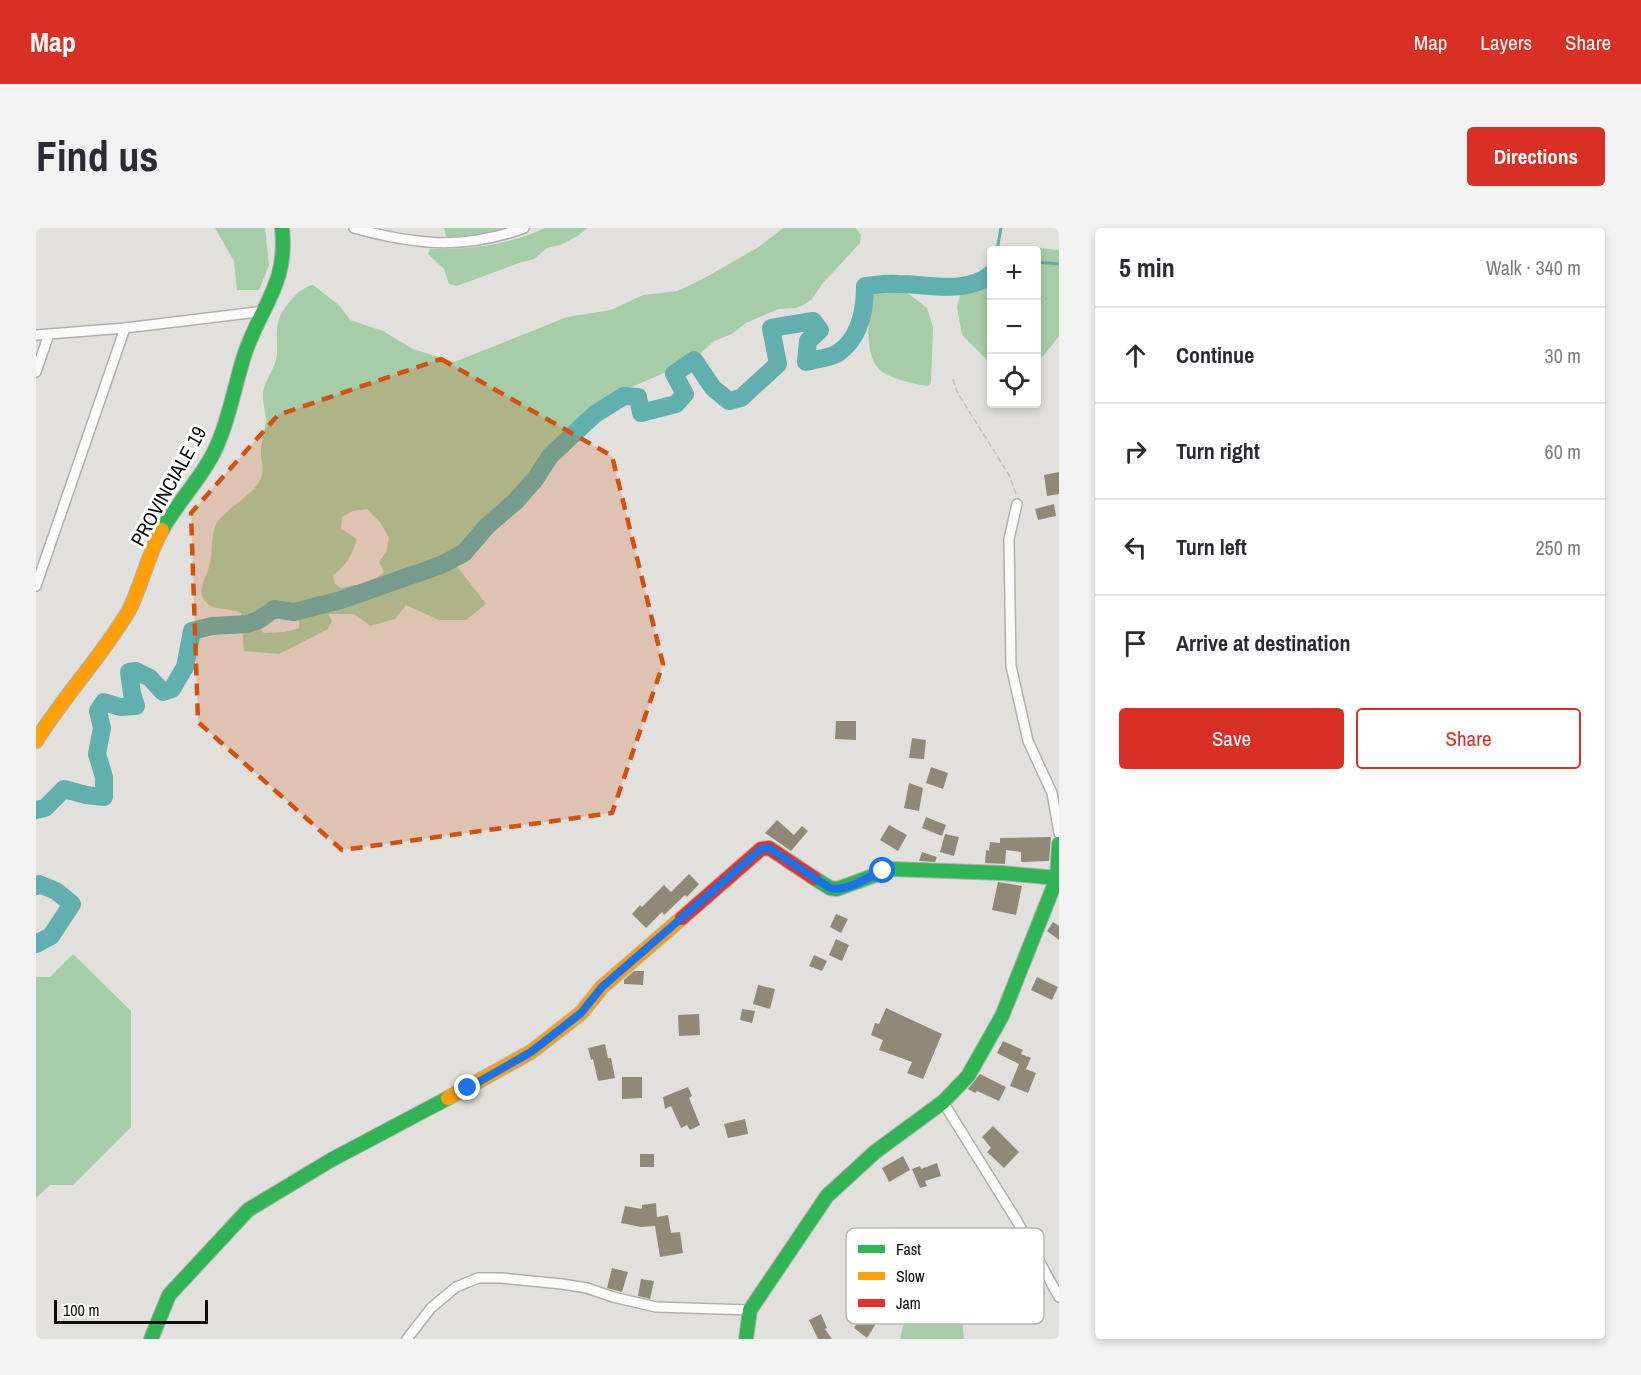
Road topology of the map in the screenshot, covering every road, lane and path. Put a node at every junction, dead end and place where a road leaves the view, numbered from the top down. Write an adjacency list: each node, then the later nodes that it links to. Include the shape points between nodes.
1 (282, 228): 4 (street, PROVINCIALE 19, via 285,253 280,277)
2 (354, 228): 3 (street, via 448,244 488,240)
3 (524, 228)
4 (265, 311): 5 (street); 12 (street, PROVINCIALE 19, via 249,342 214,452 159,535 128,611)
5 (124, 328): 6 (street); 11 (street)
6 (49, 334): 7 (street); 8 (street)
7 (36, 335)
8 (36, 372)
9 (953, 379): 10 (path, via 957,393 1009,475)
10 (1017, 504): 13 (street, via 1009,539 1011,666 1028,741 1052,794)
11 (36, 586)
12 (36, 741)
13 (1059, 833)
14 (1059, 844): 15 (street)
15 (1058, 878): 16 (street, via 987,1046 968,1076); 21 (street, via 892,870 837,889 769,848 761,849 602,987 581,1013 531,1052 331,1160 248,1210 169,1295)
16 (943, 1102): 17 (street); 20 (street, via 875,1152 827,1196)
17 (1021, 1228)
18 (1044, 1270): 19 (street)
19 (1059, 1297)
20 (750, 1310): 22 (street, via 656,1307 587,1288 478,1278 456,1287 431,1308); 23 (street)
21 (151, 1339)
22 (407, 1339)
23 (746, 1339)

